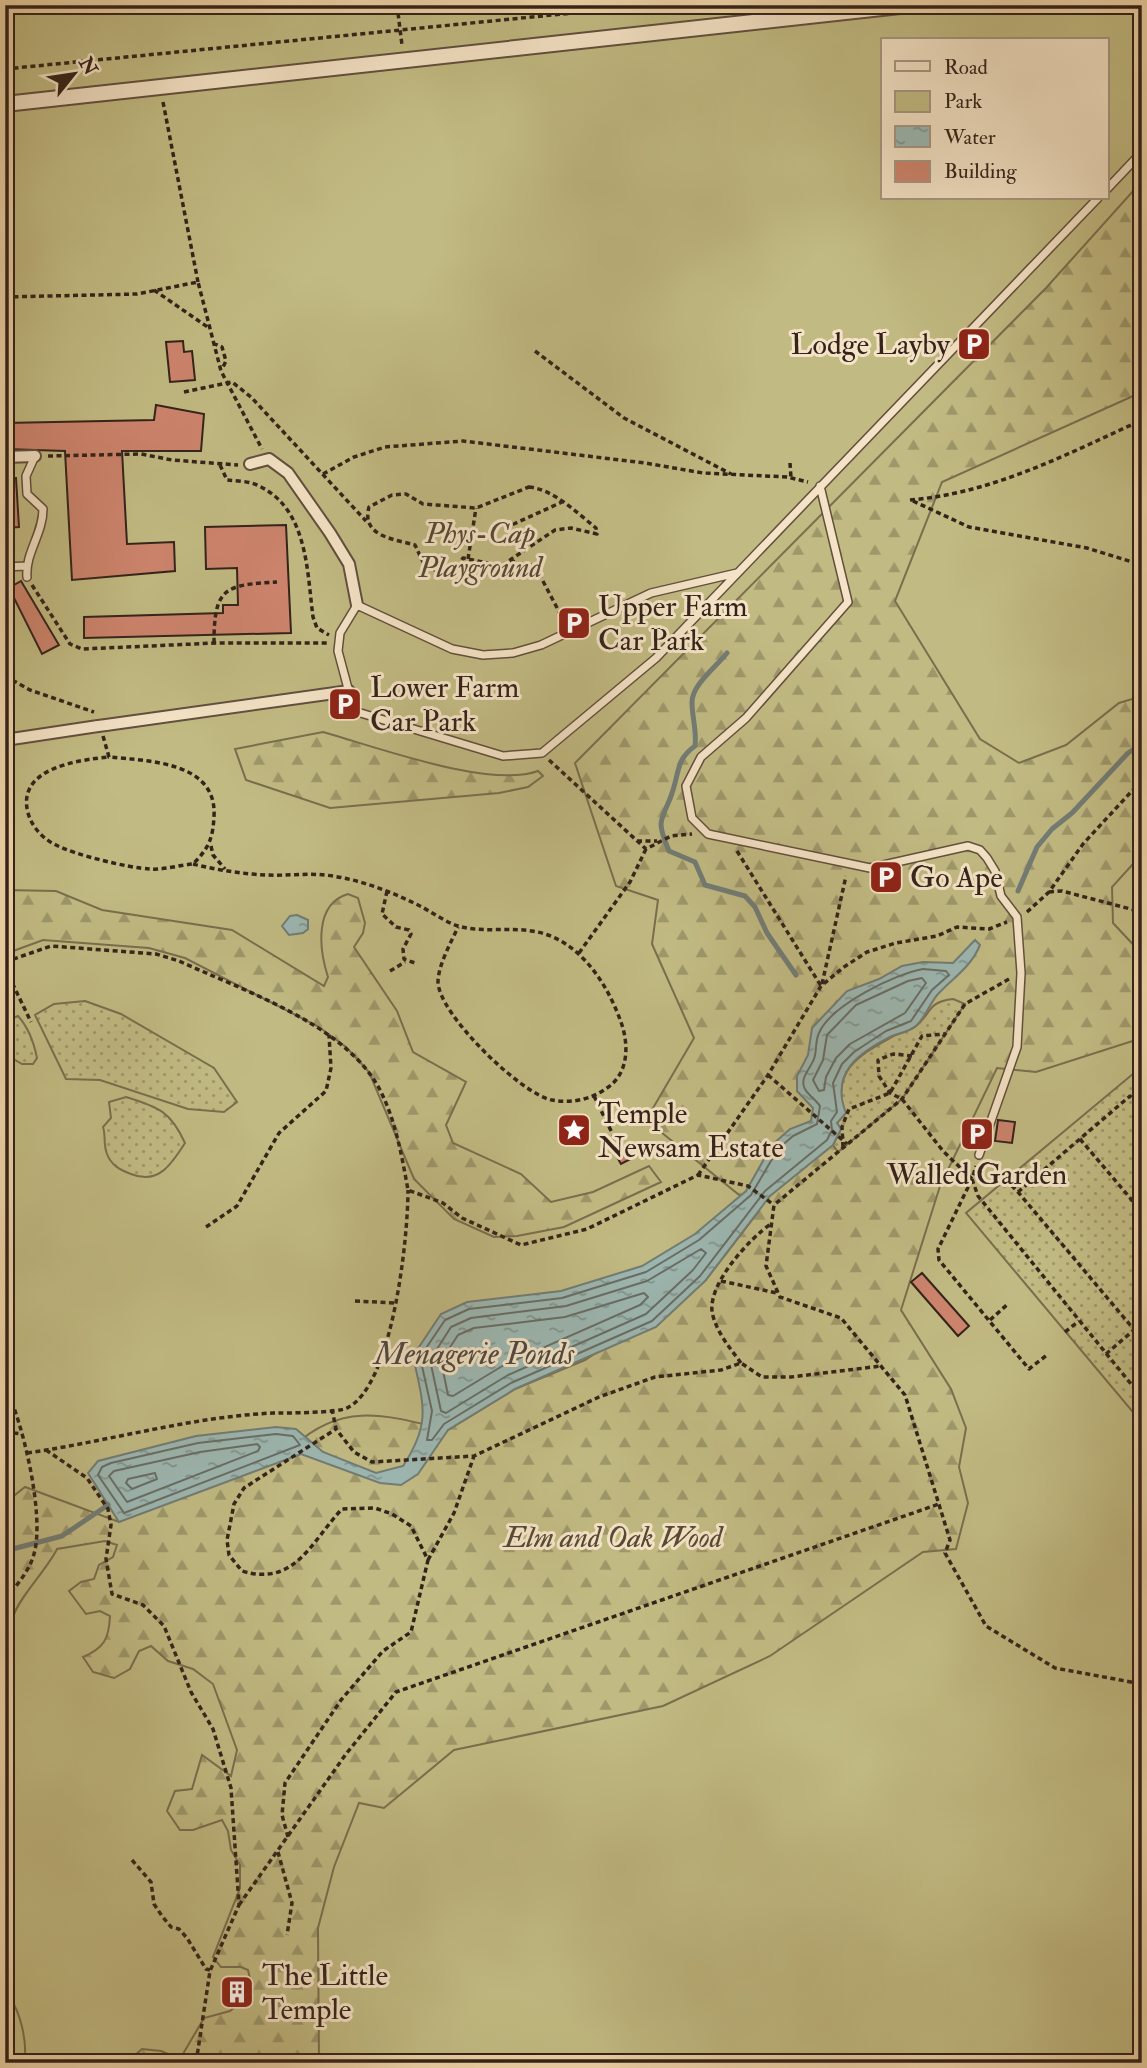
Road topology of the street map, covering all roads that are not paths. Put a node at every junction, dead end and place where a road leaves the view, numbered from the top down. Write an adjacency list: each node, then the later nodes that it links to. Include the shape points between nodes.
1 (909, 5): 4 (street)
2 (1137, 5): 3 (street)
3 (1142, 8)
4 (5, 104)
5 (1142, 152): 6 (lane)
6 (1108, 188)
7 (1096, 200): 11 (lane)
8 (35, 456): 9 (street); 12 (lane, via 26,477 27,494 43,509 43,521)
9 (5, 457)
10 (250, 464): 16 (street, via 269,459 288,474 349,564)
11 (820, 486): 14 (lane); 19 (lane, via 848,601 746,718 701,757 685,786 692,818 708,834 870,868 968,846 987,858 1001,896 1017,917 1021,973 1017,1046)
12 (26, 566): 13 (lane); 15 (lane)
13 (5, 567)
14 (737, 573): 16 (lane, via 651,593 541,645 513,653 483,655 452,649); 17 (lane, via 656,658 542,753 503,756 355,711)
15 (27, 577)
16 (358, 605): 17 (lane, via 340,633)
17 (349, 691): 18 (street)
18 (5, 740)
19 (979, 1155)

